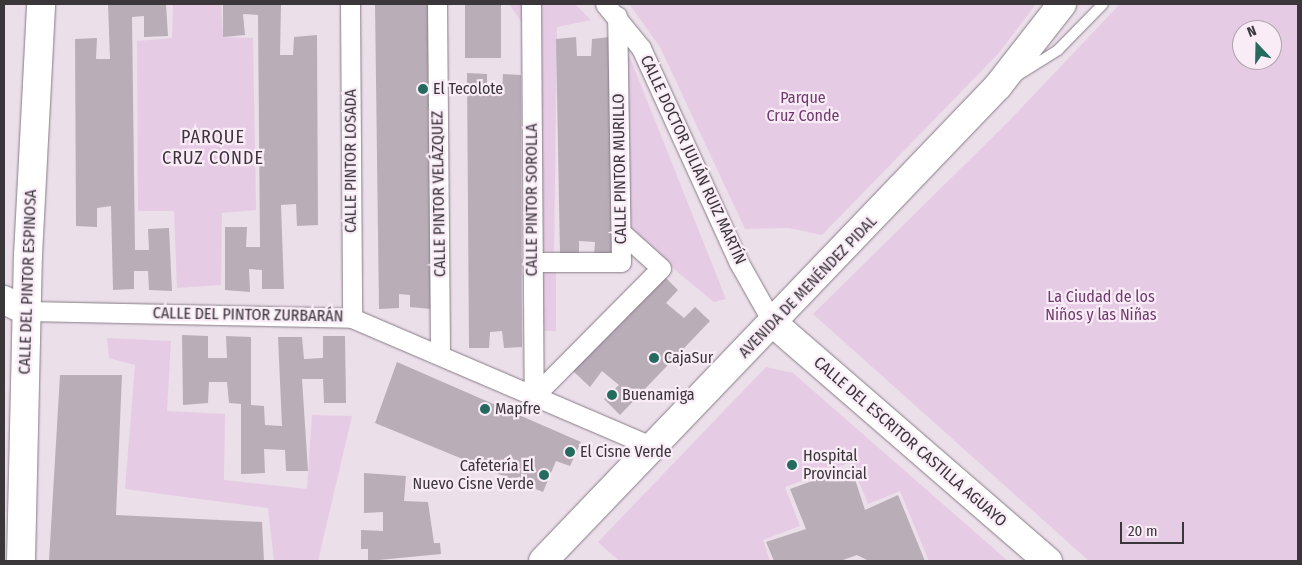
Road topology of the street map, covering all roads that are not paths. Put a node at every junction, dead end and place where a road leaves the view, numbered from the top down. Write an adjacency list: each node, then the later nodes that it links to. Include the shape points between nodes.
1 (41, 4): 11 (street, CALLE DEL PINTOR ESPINOSA)
2 (350, 4): 12 (street, CALLE PINTOR LOSADA)
3 (437, 4): 14 (street, CALLE PINTOR VELÁZQUEZ)
4 (531, 4): 10 (street, CALLE PINTOR SOROLLA)
5 (1062, 4): 8 (street, AVENIDA DE MENÉNDEZ PIDAL)
6 (1102, 4): 8 (lane, via 1058,50)
7 (611, 10): 9 (street, CALLE PINTOR MURILLO); 13 (street, CALLE DOCTOR JULIÁN RUIZ MARTÍN, via 641,48 734,252)
8 (998, 86): 13 (street, AVENIDA DE MENÉNDEZ PIDAL)
9 (622, 233): 10 (street, CALLE PINTOR MURILLO, via 621,262); 15 (street, via 661,268)
10 (532, 262): 15 (street, CALLE PINTOR SOROLLA)
11 (15, 305): 12 (street, CALLE DEL PINTOR ZURBARÁN); 17 (street, CALLE DEL PINTOR ESPINOSA)
12 (352, 318): 14 (street, CALLE DEL PINTOR ZURBARÁN)
13 (773, 323): 16 (street, AVENIDA DE MENÉNDEZ PIDAL); 19 (street, CALLE DEL ESCRITOR CASTILLA AGUAYO)
14 (440, 355): 15 (street, CALLE DEL PINTOR ZURBARÁN)
15 (534, 396): 16 (street, CALLE DEL PINTOR ZURBARÁN)
16 (653, 447): 18 (street, AVENIDA DE MENÉNDEZ PIDAL)
17 (21, 561)
18 (543, 561)
19 (1048, 561)

